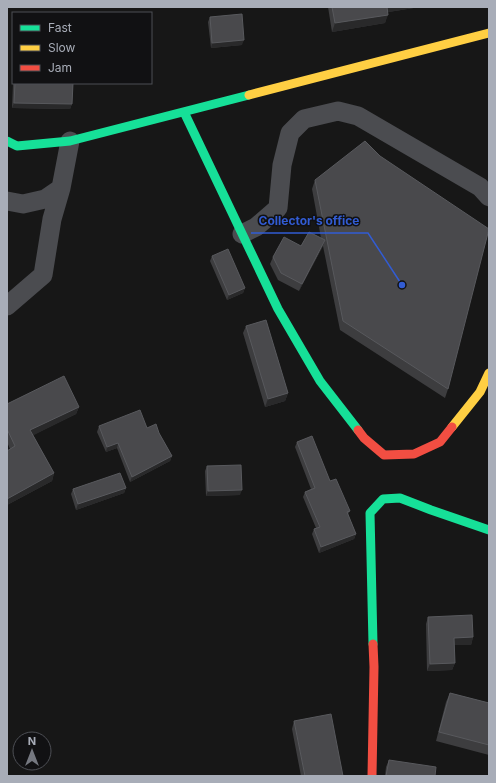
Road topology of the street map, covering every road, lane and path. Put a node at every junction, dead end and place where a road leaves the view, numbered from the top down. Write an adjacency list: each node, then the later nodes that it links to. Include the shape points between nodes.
1 (489, 33): 2 (street)
2 (184, 112): 3 (street); 8 (street)
3 (70, 141): 4 (street); 5 (street)
4 (10, 146)
5 (61, 188): 7 (street, via 45,199 23,204); 9 (street, via 52,219 43,275)
6 (489, 197): 8 (street, via 480,187 358,116 338,111 304,119 290,133 282,165 278,208 256,227)
7 (7, 200)
8 (242, 234): 10 (street, via 278,309 320,381 364,438 384,455 414,454 440,442 480,392)
9 (7, 306)
10 (489, 373)
11 (489, 530): 12 (street, via 400,498 383,499 370,514 374,667)
12 (372, 776)

